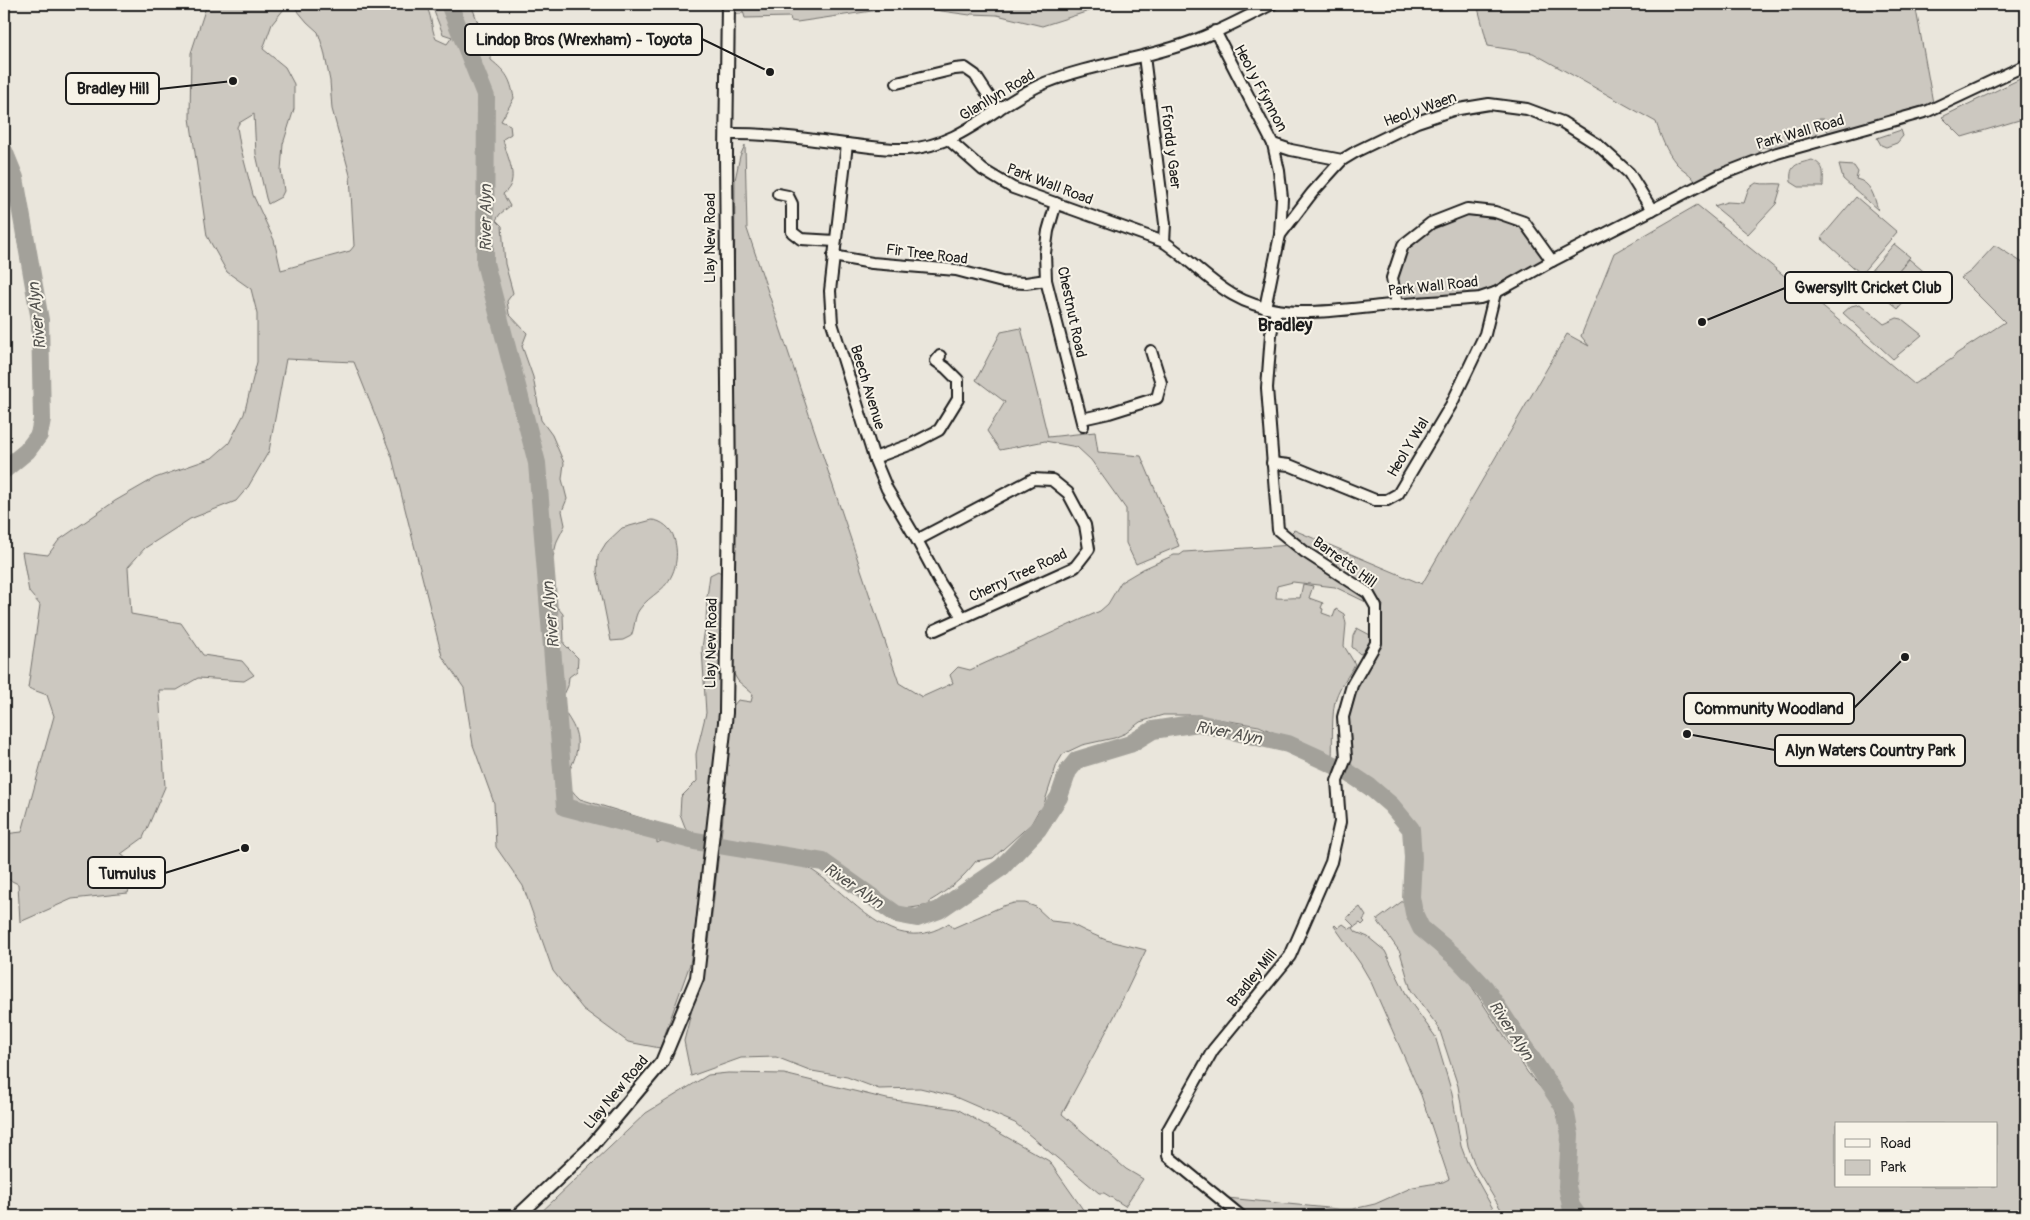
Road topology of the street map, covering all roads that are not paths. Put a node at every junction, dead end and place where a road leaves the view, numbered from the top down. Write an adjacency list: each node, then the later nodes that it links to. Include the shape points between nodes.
1 (728, 4): 8 (main road, Llay New Road)
2 (1272, 4): 3 (street, Glanllyn Road)
3 (1215, 31): 4 (street, Glanllyn Road, via 1175,48); 11 (street, Heol y Ffynnon)
4 (1144, 56): 7 (street, Glanllyn Road, via 1043,83); 18 (street, Ffordd y Gaer, via 1165,224)
5 (2026, 65): 15 (street, Park Wall Road, via 1928,111 1749,163)
6 (897, 83): 7 (street, via 966,68 975,75)
7 (998, 110): 9 (street, Glanllyn Road)
8 (726, 134): 10 (street, Glanllyn Road, via 753,133); 34 (main road, Llay New Road, via 729,499 726,713 696,978 662,1062 590,1148)
9 (949, 140): 10 (street, Glanllyn Road, via 907,149); 14 (street, Park Wall Road, via 968,159 999,181)
10 (847, 144): 17 (street, Beech Avenue)
11 (1274, 144): 12 (street); 16 (street, Heol y Ffynnon, via 1282,198)
12 (1342, 160): 15 (street, Heol y Waen, via 1408,126 1454,110 1490,104 1527,109 1562,122 1597,144 1629,173); 16 (street, Heol y Waen)
13 (778, 194): 17 (street, via 788,196 792,204 792,232 801,239)
14 (1056, 203): 18 (street, Park Wall Road); 21 (street, Chestnut Road, via 1045,253)
15 (1652, 210): 20 (street, Park Wall Road)
16 (1280, 235): 24 (street, Heol y Ffynnon)
17 (835, 241): 19 (street, Beech Avenue)
18 (1164, 242): 24 (street, Park Wall Road, via 1234,296)
19 (834, 256): 21 (street, Fir Tree Road, via 872,263 956,270 1002,282); 28 (street, Beech Avenue, via 830,291 832,322)
20 (1552, 261): 22 (street, Park Wall Road); 23 (street, via 1524,222 1496,212 1467,209 1431,223 1403,245 1392,278)
21 (1046, 280): 26 (street, Chestnut Road, via 1083,422 1156,398 1161,383)
22 (1495, 293): 23 (street, Park Wall Road, via 1480,298); 29 (street, Heol Y Wal, via 1485,334 1451,405 1398,494 1387,500 1375,500 1289,465)
23 (1397, 305): 25 (street, Park Wall Road, via 1298,313)
24 (1265, 308): 25 (street, Park Wall Road)
25 (1276, 311): 29 (street, via 1266,388)
26 (1150, 355)
27 (935, 362): 28 (street, via 958,380 958,399 939,430)
28 (874, 458): 30 (street, Beech Avenue, via 887,489)
29 (1272, 463): 33 (street, Barretts Hill, via 1278,530 1305,552 1368,593 1376,607 1376,643 1352,685)
30 (917, 540): 31 (street, Beech Avenue); 31 (street, Cherry Tree Road, via 1033,479 1052,480 1068,493 1085,525 1089,549 1075,567)
31 (962, 617): 32 (street, Cherry Tree Road)
32 (935, 630)
33 (1343, 717): 35 (street, Bradley Mill, via 1346,758 1337,781 1340,822 1330,862 1290,956 1213,1050 1168,1130 1168,1156)
34 (518, 1216)
35 (1241, 1216)

